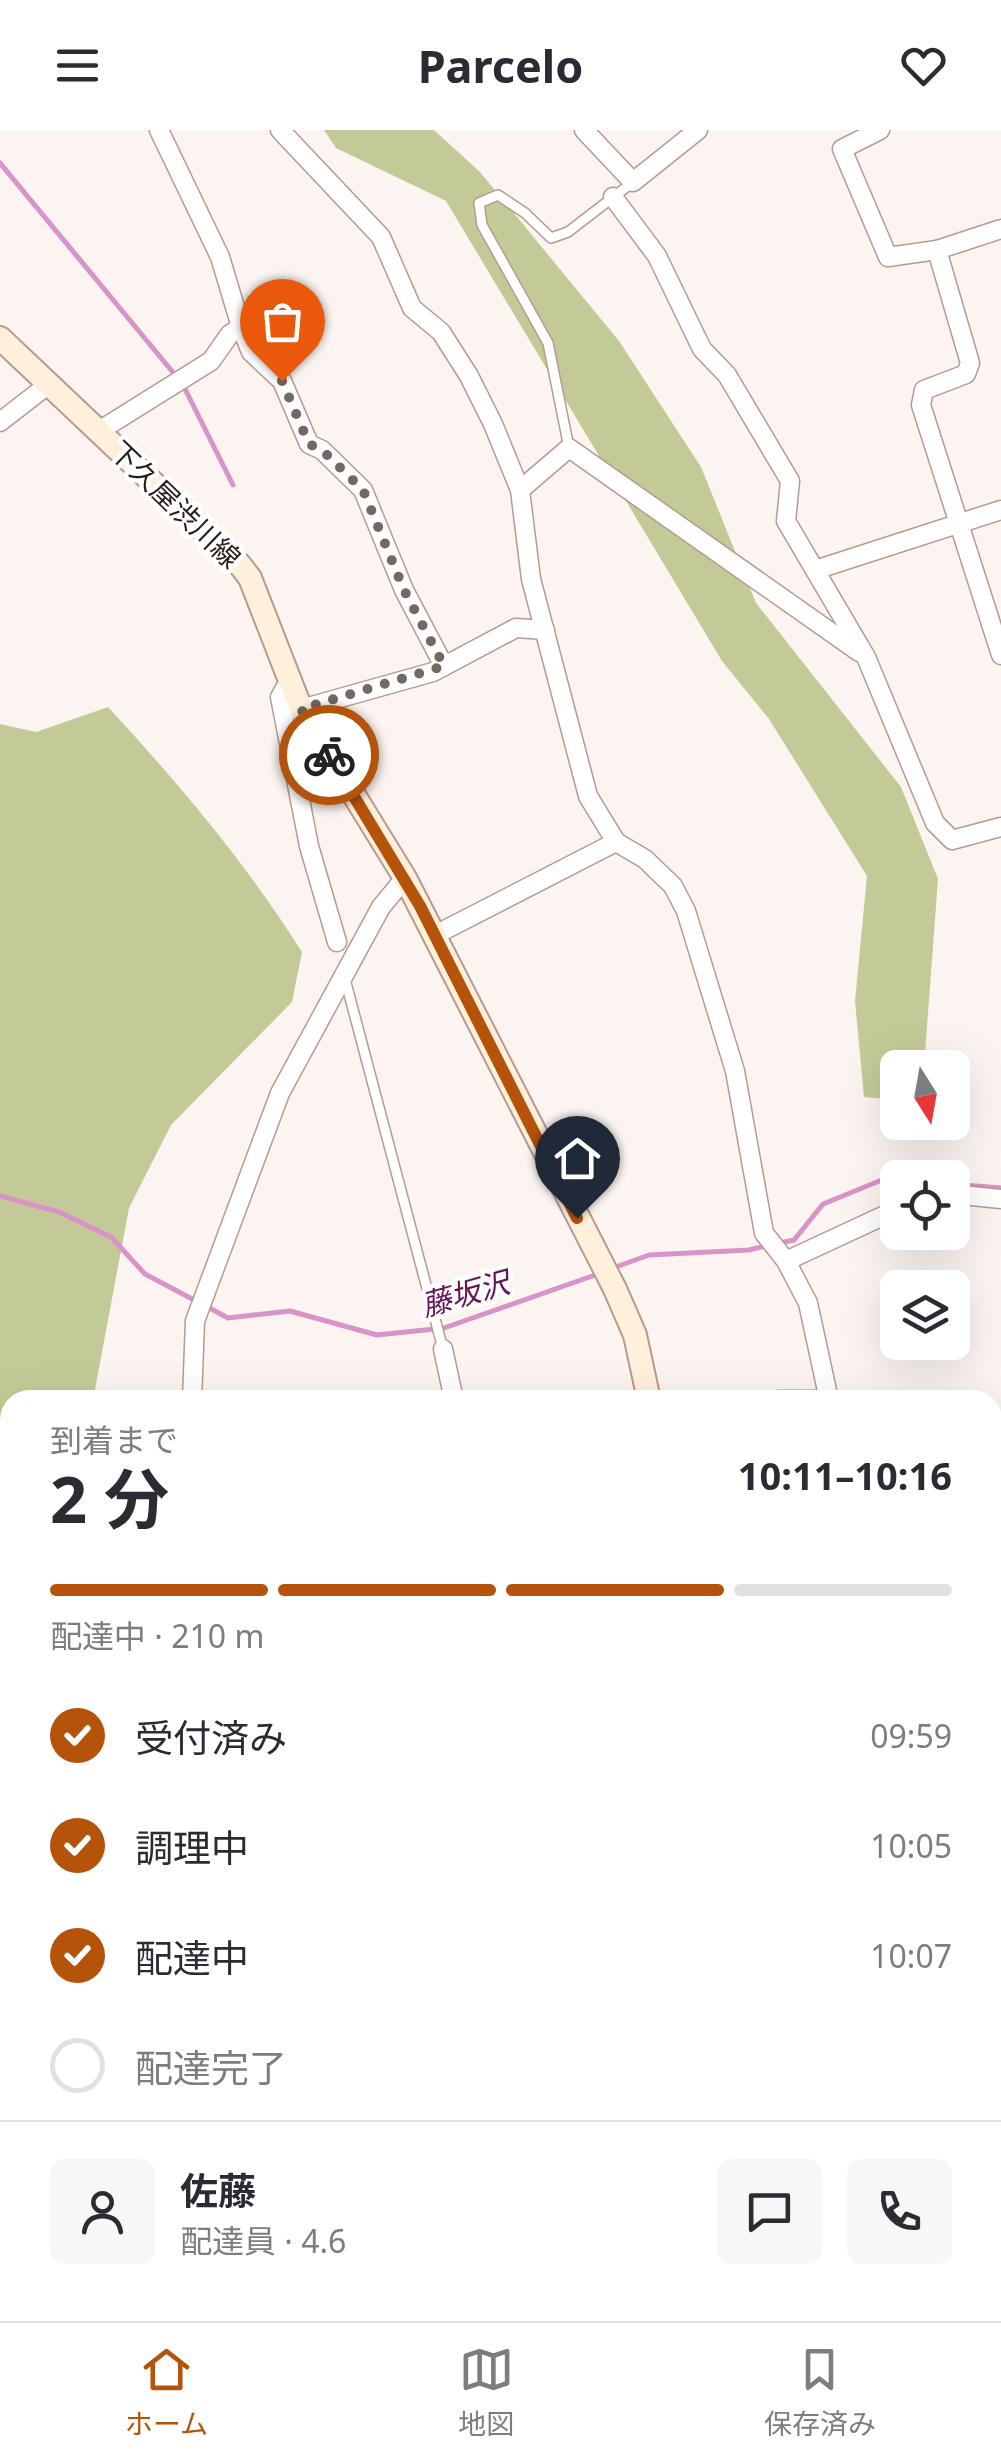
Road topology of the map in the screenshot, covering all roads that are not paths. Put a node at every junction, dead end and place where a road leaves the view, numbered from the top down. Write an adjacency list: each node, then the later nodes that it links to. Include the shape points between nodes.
1 (159, 130): 10 (street, via 220,257)
2 (280, 130): 16 (street, via 381,237 412,308 441,332 469,376)
3 (584, 130): 6 (street)
4 (698, 130): 6 (street)
5 (880, 130): 9 (street, via 842,149 888,257)
6 (633, 182): 7 (lane)
7 (613, 197): 15 (lane, via 552,238 498,195 478,203 482,225 548,344); 19 (street, via 657,256 702,349 727,376 790,482 786,520)
8 (1001, 229): 9 (street)
9 (936, 250): 18 (street, via 970,363 966,374 924,390 921,405)
10 (241, 327): 14 (street, via 211,361); 23 (street, via 251,352 282,381 309,444 363,490)
11 (0, 338): 12 (main road, 下久屋渋川線)
12 (49, 384): 13 (street); 14 (main road, 下久屋渋川線)
13 (0, 422)
14 (100, 431): 24 (main road, 下久屋渋川線, via 240,565)
15 (569, 448): 16 (street); 22 (street)
16 (520, 490): 20 (street)
17 (1001, 510): 18 (street)
18 (959, 524): 19 (street); 21 (street)
19 (815, 570): 22 (street)
20 (545, 630): 23 (street, via 516,628); 27 (street, via 588,796)
21 (1001, 655)
22 (866, 657): 26 (street, via 934,823 952,840)
23 (444, 666): 25 (street)
24 (291, 678): 25 (main road, 下久屋渋川線); 30 (street, via 280,696 309,846)
25 (301, 709): 28 (main road, 下久屋渋川線)
26 (1001, 827)
27 (616, 842): 29 (street); 35 (street, via 673,886 686,911 734,1070 764,1233)
28 (405, 878): 29 (main road, 下久屋渋川線); 31 (street, via 381,907)
29 (435, 935): 39 (main road, 下久屋渋川線, via 615,1289 635,1335)
30 (337, 942)
31 (344, 976): 36 (lane); 37 (street, via 280,1094 231,1221 196,1322)
32 (970, 1196): 33 (street)
33 (1001, 1199)
34 (880, 1217): 35 (street)
35 (786, 1261): 40 (street, via 808,1303)
36 (443, 1349): 38 (street)
37 (193, 1390)
38 (452, 1390)
39 (647, 1390)
40 (827, 1390)

